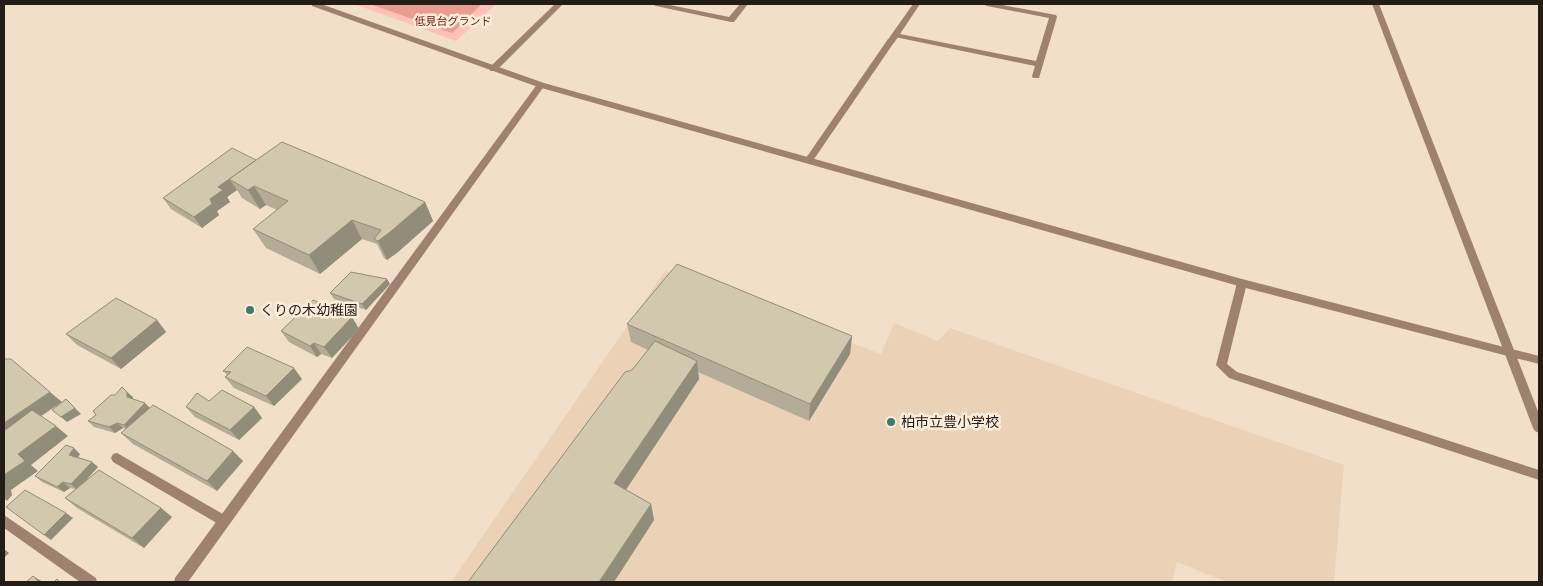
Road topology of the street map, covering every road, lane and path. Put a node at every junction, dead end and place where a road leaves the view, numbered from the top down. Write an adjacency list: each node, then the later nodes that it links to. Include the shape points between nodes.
1 (315, 4): 11 (street)
2 (559, 4): 11 (street)
3 (656, 4): 8 (street)
4 (744, 4): 8 (street, via 731,20)
5 (916, 4): 9 (street)
6 (987, 4): 10 (street, via 1052,17)
7 (1375, 4): 16 (street)
8 (684, 7)
9 (893, 38): 10 (street); 14 (street)
10 (1039, 64): 12 (street)
11 (493, 69): 13 (street)
12 (1036, 76)
13 (541, 85): 14 (street); 22 (street)
14 (809, 160): 15 (street)
15 (1242, 283): 16 (street); 20 (street, via 1221,365 1233,375)
16 (1510, 354): 17 (street); 18 (street)
17 (1539, 360)
18 (1539, 428)
19 (117, 458): 22 (street)
20 (1539, 475)
21 (4, 521): 23 (street)
22 (224, 521): 24 (street)
23 (91, 582)
24 (180, 582)

